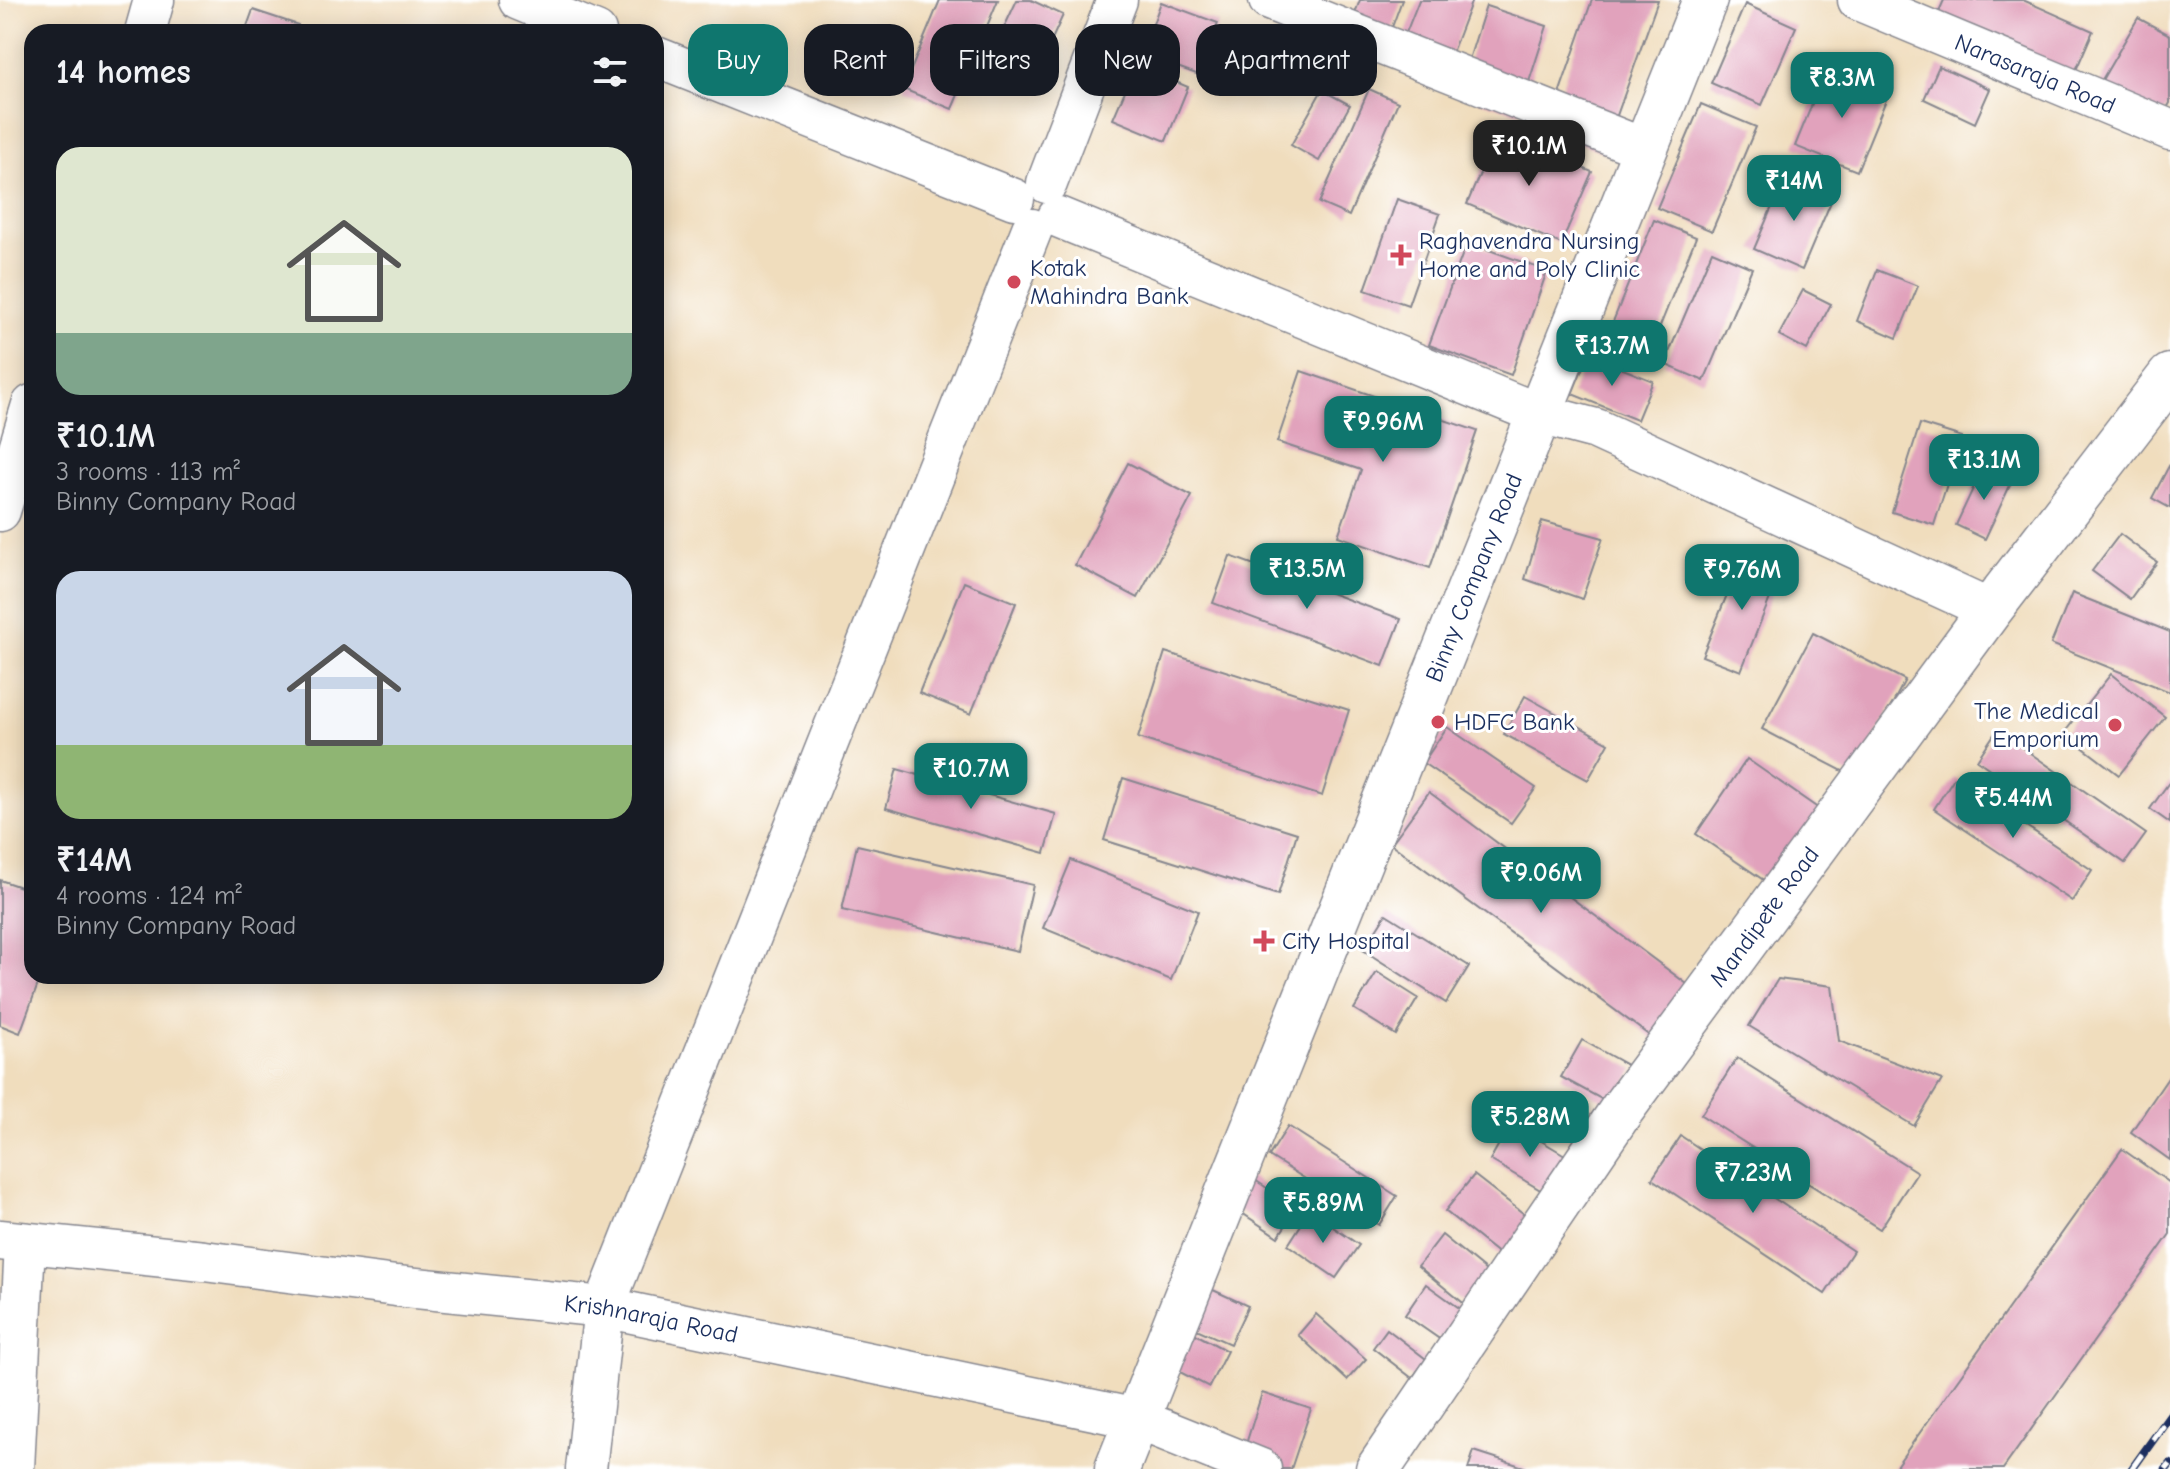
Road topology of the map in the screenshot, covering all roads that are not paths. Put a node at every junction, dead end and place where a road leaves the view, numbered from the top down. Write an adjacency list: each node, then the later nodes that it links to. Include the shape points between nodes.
1 (154, 0): 7 (street)
2 (519, 0): 8 (street)
3 (1117, 0): 12 (street)
4 (1269, 0): 11 (street)
5 (1705, 0): 11 (main road, Binny Company Road)
6 (1858, 0): 10 (street, Narasaraja Road)
7 (147, 24)
8 (577, 24)
9 (664, 60): 12 (street)
10 (2170, 130)
11 (1645, 149): 14 (main road, Binny Company Road)
12 (1038, 207): 14 (street); 19 (street)
13 (2170, 376): 17 (main road, Mandipete Road)
14 (1539, 414): 17 (street, via 1596,429); 20 (main road, Binny Company Road)
15 (24, 432): 16 (street)
16 (0, 511)
17 (1990, 610): 25 (main road, Mandipete Road, via 1623,1108)
18 (13, 1241): 19 (street, Krishnaraja Road); 21 (street)
19 (604, 1307): 20 (street, Krishnaraja Road); 22 (street)
20 (1137, 1419): 23 (main road, Binny Company Road); 24 (street, Krishnaraja Road)
21 (14, 1469)
22 (586, 1469)
23 (1117, 1469)
24 (1261, 1469)
25 (1378, 1469)

